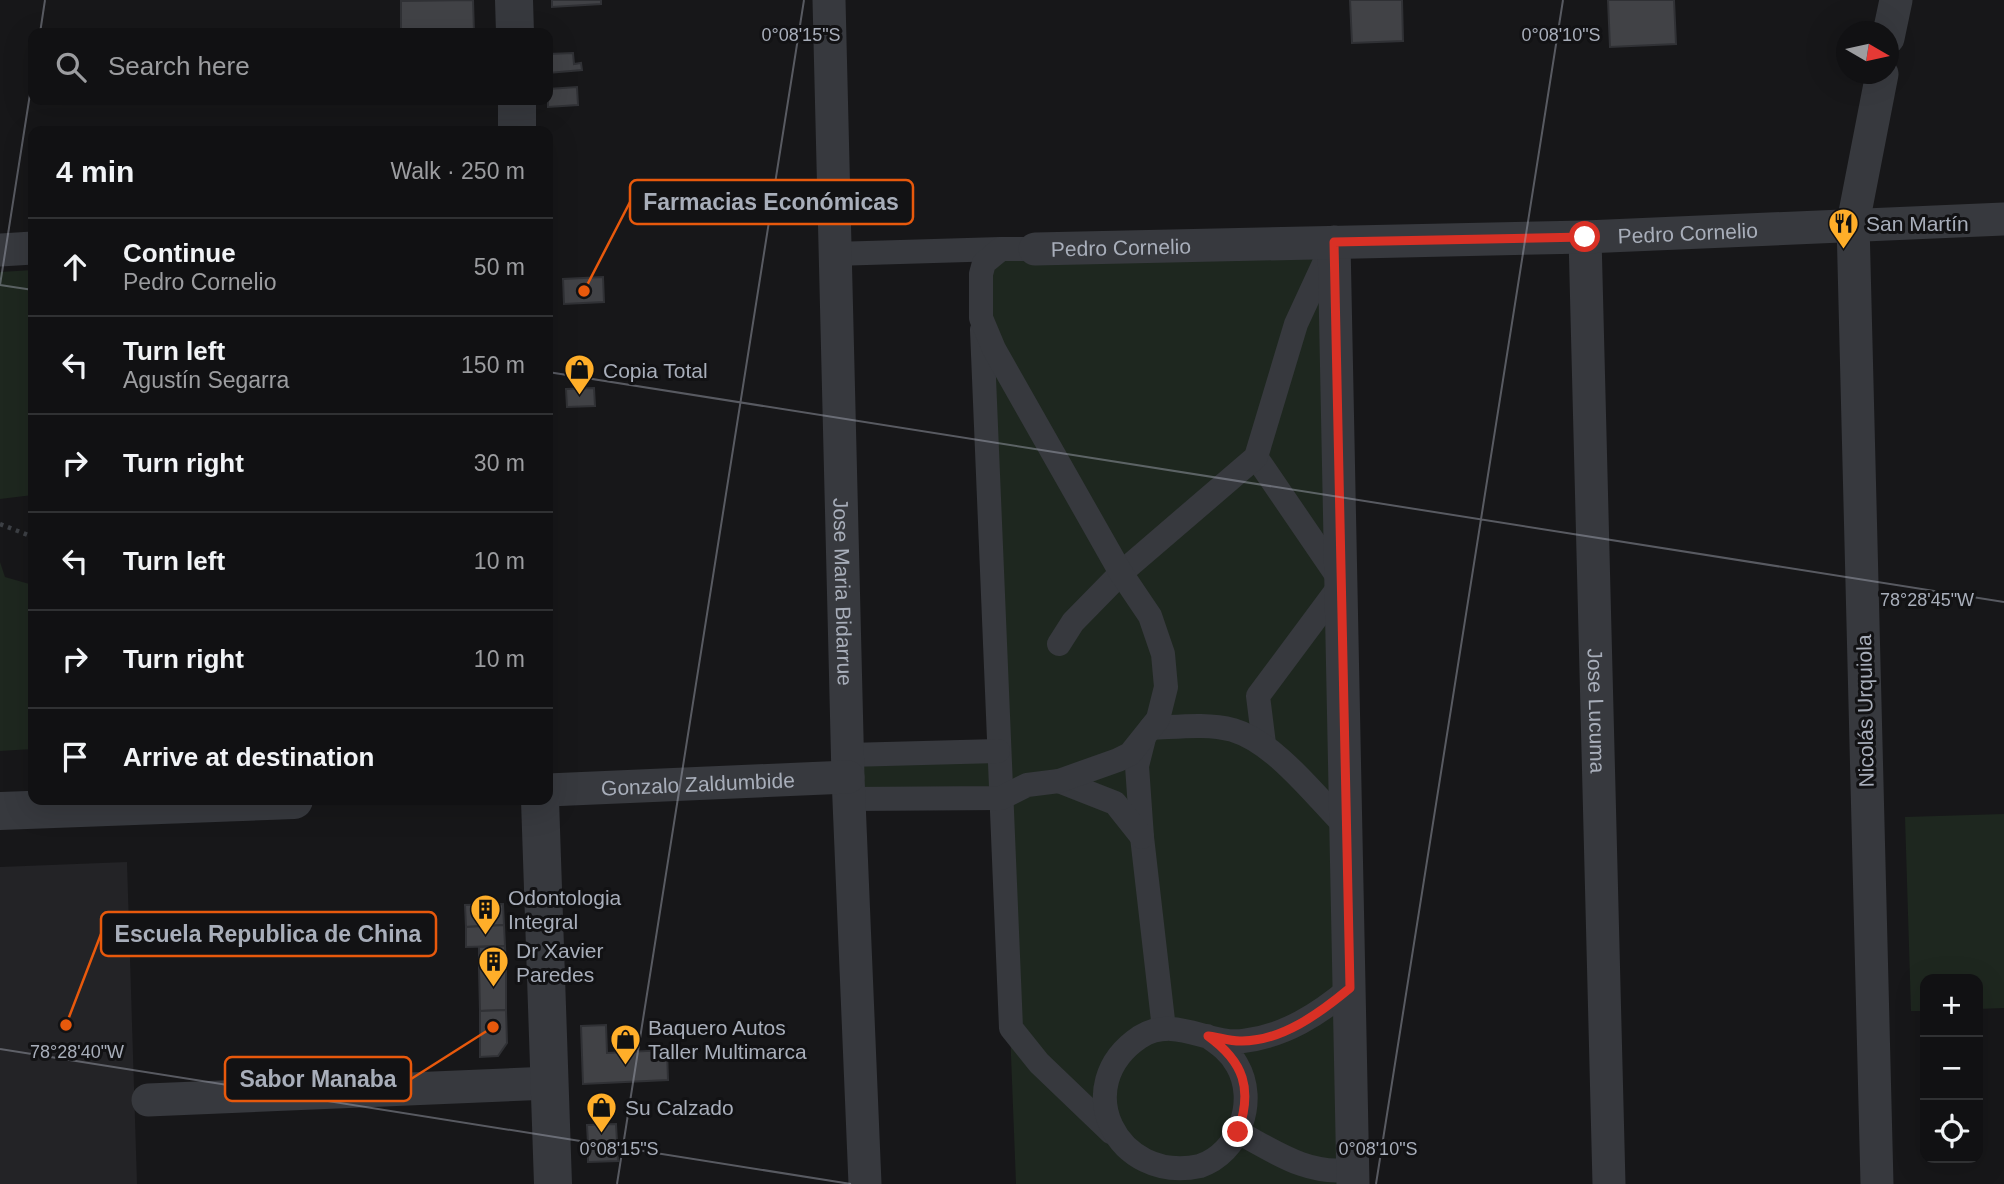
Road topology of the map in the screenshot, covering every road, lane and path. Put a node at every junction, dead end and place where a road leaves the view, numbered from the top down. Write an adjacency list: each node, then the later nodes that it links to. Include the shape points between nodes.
1 (514, 0): 5 (street)
2 (829, 0): 17 (street, Jose Maria Bidarrue)
3 (1896, 0): 4 (street)
4 (1892, 21)
5 (515, 28)
6 (1880, 84): 10 (street, Nicolás Urquiola)
7 (517, 105): 8 (street)
8 (517, 126)
9 (2004, 219): 10 (street, Pedro Cornelio)
10 (1853, 223): 11 (street, Pedro Cornelio); 48 (street, Nicolás Urquiola)
11 (1585, 237): 12 (street, Pedro Cornelio); 47 (street, Jose Lucuma)
12 (1334, 242): 14 (street, Pedro Cornelio); 19 (street, via 1296,324); 23 (street)
13 (28, 248): 16 (street)
14 (1035, 248): 15 (street)
15 (1001, 249): 17 (street); 18 (street, via 984,263)
16 (0, 250)
17 (833, 254): 28 (street, Jose Maria Bidarrue)
18 (981, 317): 22 (street, via 994,349); 27 (street)
19 (1256, 457): 22 (street); 23 (street)
20 (0, 524): 21 (path)
21 (28, 535)
22 (1121, 573): 24 (street, via 1073,622); 25 (street, via 1150,616 1163,654 1166,687 1158,719)
23 (1342, 583): 26 (street, via 1258,696); 35 (street)
24 (1059, 644)
25 (1148, 733): 26 (street, via 1212,727 1233,730); 29 (street, via 1130,754); 36 (street, via 1137,766)
26 (1264, 744): 35 (street)
27 (998, 751): 28 (street); 31 (street)
28 (849, 777): 30 (street, Gonzalo Zaldumbide); 31 (street); 46 (street, Jose Maria Bidarrue)
29 (1059, 781): 31 (street, via 1027,785); 36 (street, via 1115,803)
30 (553, 790)
31 (1001, 798): 42 (street, via 1012,1028 1039,1063)
32 (160, 805): 34 (street)
33 (540, 805): 40 (street)
34 (0, 811)
35 (1348, 829): 37 (street)
36 (1142, 837): 38 (street)
37 (1350, 988): 39 (street, via 1325,1009 1282,1032 1240,1041); 44 (street)
38 (1164, 1029): 39 (street); 42 (street, via 1143,1035 1112,1067 1105,1088)
39 (1208, 1036): 43 (street, via 1226,1049 1239,1067 1245,1110)
40 (550, 1083): 41 (street); 45 (street)
41 (148, 1100)
42 (1111, 1132): 43 (street, via 1124,1150 1143,1163 1164,1170 1186,1170 1225,1150)
43 (1238, 1132): 44 (street, via 1312,1169)
44 (1353, 1176)
45 (553, 1184)
46 (864, 1184)
47 (1609, 1184)
48 (1877, 1184)

